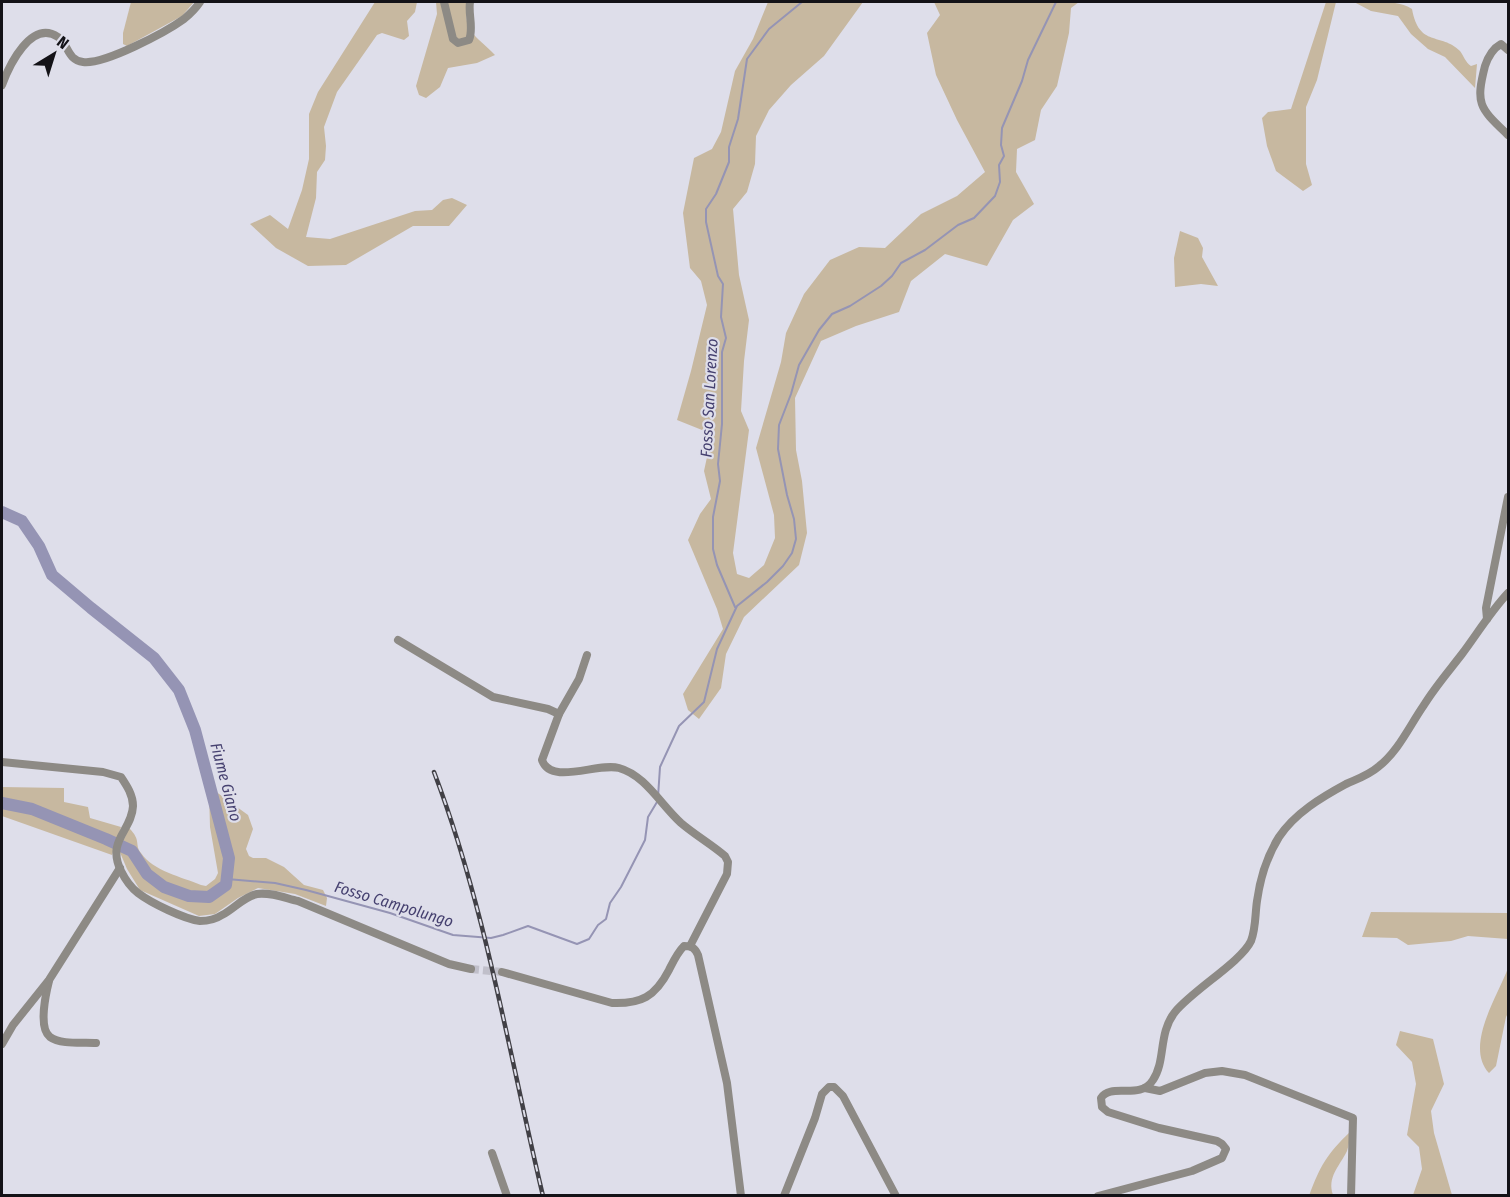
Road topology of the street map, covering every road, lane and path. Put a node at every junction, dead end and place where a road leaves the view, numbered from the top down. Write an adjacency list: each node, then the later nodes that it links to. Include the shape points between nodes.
1 (200, 2): 5 (street, via 185,19 98,62 75,60 58,37 42,33 34,36 18,53)
2 (444, 2): 3 (street, via 453,39 458,43 469,40 472,32)
3 (470, 2)
4 (1509, 50): 6 (street, via 1501,44 1496,47 1488,58 1479,90 1488,114)
5 (2, 85)
6 (1509, 135)
7 (1509, 496): 9 (street)
8 (1509, 593): 9 (street)
9 (1487, 619): 22 (street, via 1386,760 1308,807 1280,836 1262,876 1250,944 1173,1014 1162,1040 1158,1069)
10 (398, 640): 12 (street, via 493,697)
11 (586, 655): 12 (street, via 579,679)
12 (559, 714): 15 (street, via 543,753 544,766 562,773 606,766 632,773 669,812 728,862 727,874)
13 (2, 762): 14 (street, via 121,777 130,791 133,807 116,849)
14 (120, 868): 16 (street, via 137,892 200,921 212,920 246,898 266,894 298,901 449,964); 18 (street)
15 (690, 946): 17 (street, via 679,951 656,990 630,1004 612,1003); 25 (street, via 698,955 719,1043)
16 (471, 969)
17 (501, 972)
18 (49, 980): 19 (street); 20 (street, via 44,1003 50,1038)
19 (4, 1034): 21 (street)
20 (96, 1043)
21 (2, 1044)
22 (1145, 1088): 28 (street, via 1103,1094 1100,1102 1108,1112 1222,1144 1226,1154 1192,1171); 29 (street, via 1160,1092 1205,1073 1222,1071 1245,1076 1353,1118)
23 (492, 1153): 24 (street)
24 (507, 1196)
25 (741, 1196)
26 (784, 1196): 27 (street, via 822,1094 829,1087 843,1096)
27 (896, 1196)
28 (1098, 1196)
29 (1351, 1196)

